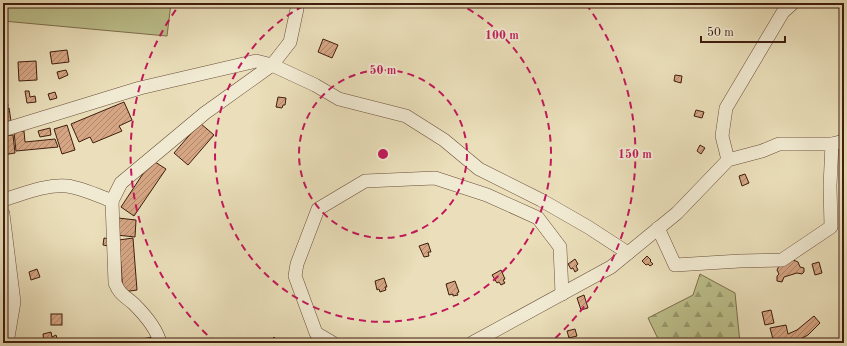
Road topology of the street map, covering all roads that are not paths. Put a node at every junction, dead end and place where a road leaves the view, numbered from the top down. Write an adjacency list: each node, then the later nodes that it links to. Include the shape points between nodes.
1 (297, 3): 3 (street, via 290,42)
2 (793, 3): 6 (street, via 783,12 726,108 722,136)
3 (272, 65): 4 (street, via 256,61 140,88); 8 (street, via 205,113 121,183); 11 (street, via 339,99 406,116 444,140 479,169 588,226)
4 (3, 130)
5 (838, 143): 6 (street, via 779,144); 10 (street, via 830,186 830,227 782,260 675,265)
6 (728, 160): 10 (street, via 677,213)
7 (3, 200): 8 (street, via 45,188 68,186)
8 (112, 201): 14 (street, via 115,283 119,292 150,322)
9 (3, 214): 13 (street, via 14,302)
10 (658, 228): 11 (street)
11 (628, 253): 12 (street, via 611,267)
12 (562, 294): 15 (street, via 560,247 538,218 488,195 435,178 365,181 318,210 296,264 295,276 316,333); 16 (street)
13 (7, 343)
14 (160, 343)
15 (333, 343)
16 (472, 343)

